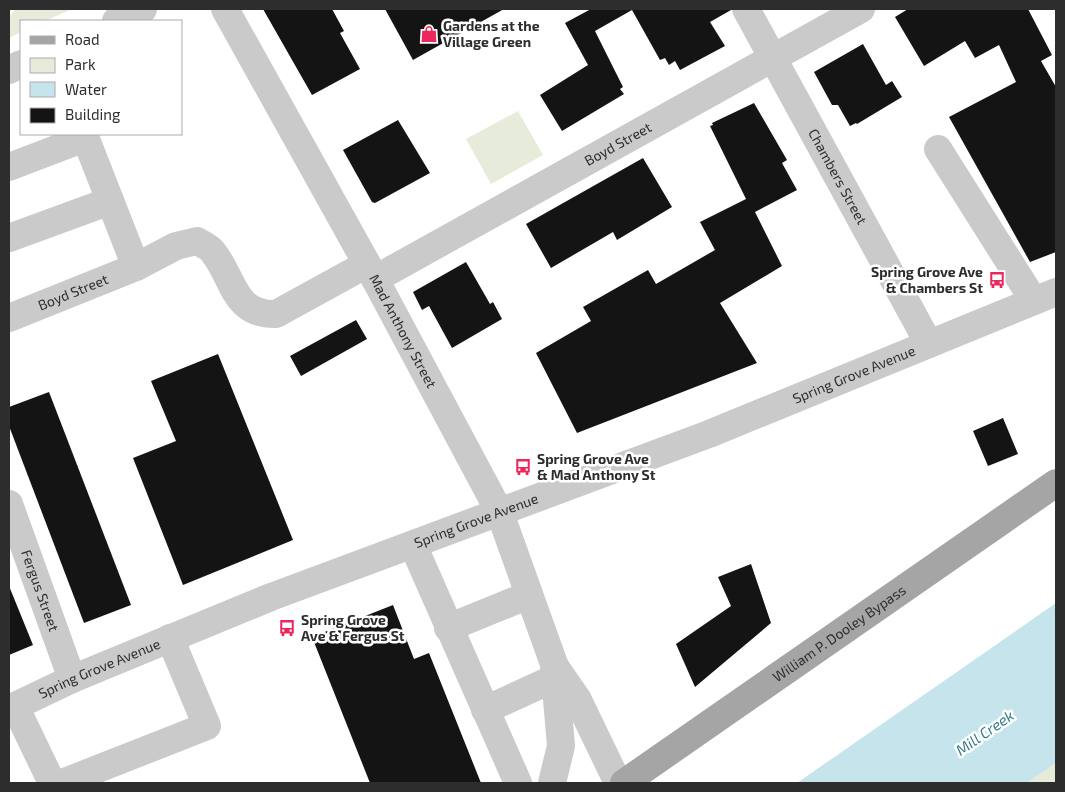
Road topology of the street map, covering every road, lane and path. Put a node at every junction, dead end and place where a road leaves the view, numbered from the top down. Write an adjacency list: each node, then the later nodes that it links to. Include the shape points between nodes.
1 (143, 9): 5 (street)
2 (225, 9): 13 (street, Mad Anthony Street)
3 (746, 9): 6 (street, Chambers Street)
4 (861, 9): 6 (street, Boyd Street)
5 (118, 20)
6 (774, 59): 13 (street, Boyd Street); 16 (street, Chambers Street)
7 (84, 136): 9 (street); 10 (street)
8 (938, 149): 14 (street)
9 (9, 167)
10 (110, 201): 11 (street); 12 (street)
11 (9, 238)
12 (136, 267): 13 (street, Boyd Street, via 176,246 197,241 213,251 234,290 247,306 263,314 276,314); 15 (street, Boyd Street)
13 (371, 272): 19 (street, Mad Anthony Street)
14 (1045, 297): 16 (street, Spring Grove Avenue)
15 (9, 318)
16 (929, 344): 19 (street, Spring Grove Avenue, via 709,434)
17 (1056, 483): 33 (main road, William P. Dooley Bypass)
18 (9, 504): 25 (street, Fergus Street)
19 (500, 513): 20 (street, Spring Grove Avenue); 21 (street, Mad Anthony Street)
20 (413, 545): 22 (street); 23 (street, Spring Grove Avenue)
21 (529, 595): 22 (street); 24 (street, Mad Anthony Street)
22 (448, 628): 27 (street)
23 (170, 638): 25 (street, Spring Grove Avenue); 29 (street, via 207,726)
24 (555, 671): 27 (street); 31 (street, Mad Anthony Street, via 561,746); 32 (street, Mad Anthony Street, via 578,700)
25 (72, 679): 26 (street, Spring Grove Avenue)
26 (12, 707): 28 (street)
27 (485, 710): 30 (street)
28 (52, 783)
29 (62, 783)
30 (518, 783)
31 (552, 783)
32 (618, 783)
33 (624, 783)

